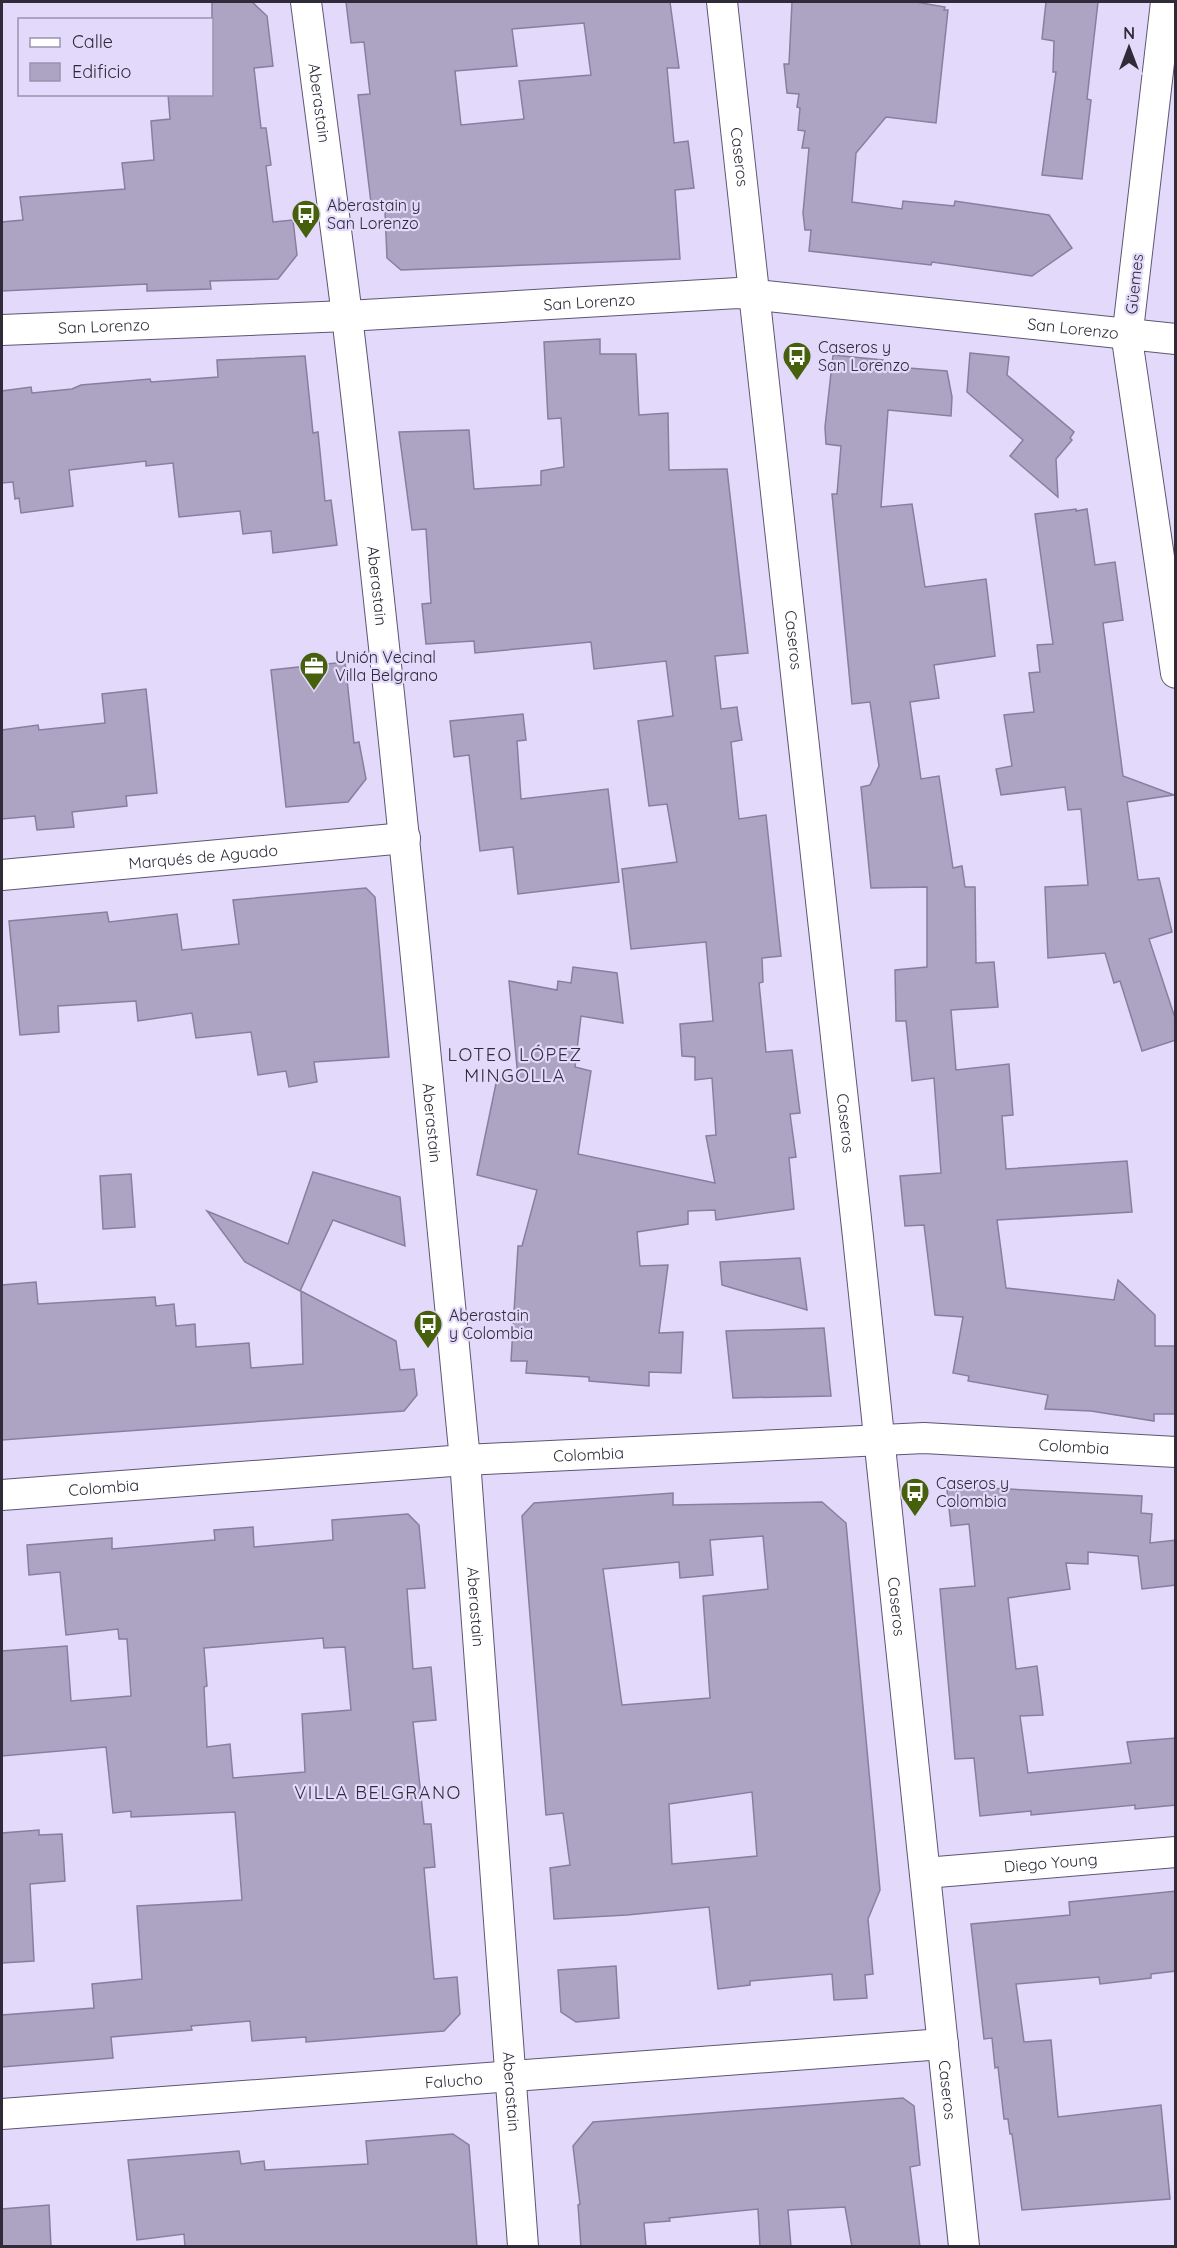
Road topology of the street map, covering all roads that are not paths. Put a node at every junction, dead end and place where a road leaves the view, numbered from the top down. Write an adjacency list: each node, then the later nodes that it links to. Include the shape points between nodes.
1 (306, 2): 5 (street, Aberastain)
2 (722, 2): 4 (street, Caseros)
3 (1166, 2): 7 (street, Güemes)
4 (756, 295): 5 (street, San Lorenzo, via 738,292); 7 (street, San Lorenzo); 12 (street, Caseros)
5 (347, 316): 6 (street, San Lorenzo); 10 (street, Aberastain)
6 (2, 330)
7 (1128, 334): 8 (street, San Lorenzo); 9 (street, Güemes)
8 (1176, 339)
9 (1176, 673)
10 (405, 838): 11 (street, Marqués de Aguado); 14 (street, Aberastain)
11 (2, 875)
12 (880, 1440): 13 (street, Colombia, via 924,1438); 14 (street, Colombia); 17 (street, Caseros)
13 (1176, 1452)
14 (465, 1460): 15 (street, Colombia); 19 (street, Aberastain)
15 (2, 1495)
16 (1176, 1852): 17 (street, Diego Young)
17 (925, 1873): 18 (street, Caseros)
18 (943, 2044): 19 (street, Falucho); 22 (street, Caseros)
19 (510, 2076): 20 (street, Falucho); 21 (street, Aberastain)
20 (2, 2114)
21 (523, 2247)
22 (964, 2247)

